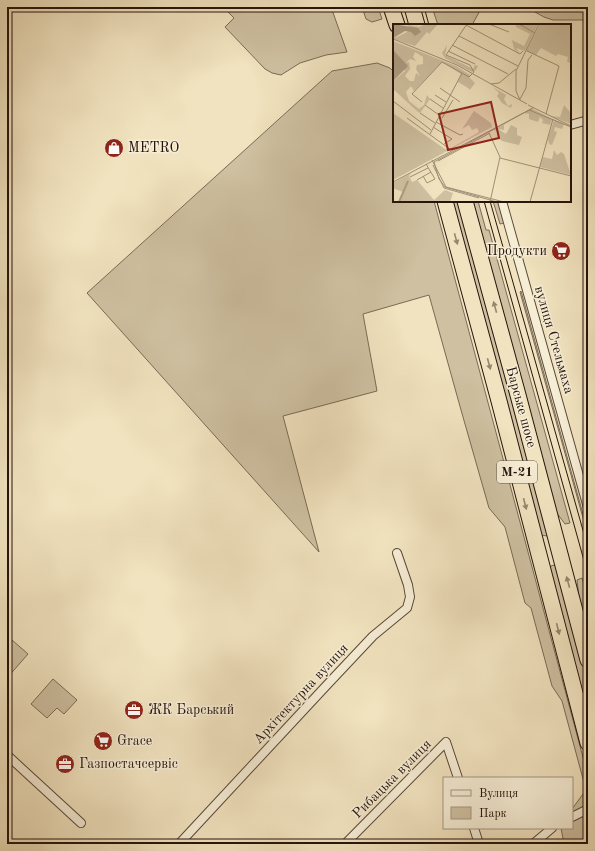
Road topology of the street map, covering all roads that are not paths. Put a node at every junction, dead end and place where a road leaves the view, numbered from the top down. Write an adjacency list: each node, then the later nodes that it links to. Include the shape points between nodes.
1 (391, 7): 3 (highway)
2 (412, 7): 4 (highway)
3 (397, 24)
4 (417, 24)
5 (588, 120): 6 (street)
6 (571, 125)
7 (445, 202): 13 (highway, М-21, one-way to 13)
8 (465, 202): 11 (highway, Барське шосе / М-21, one-way to 8)
9 (502, 202): 10 (street, вулиця Стельмаха)
10 (588, 508)
11 (559, 547): 13 (highway); 14 (highway, Барське шосе / М-21, one-way to 11)
12 (397, 553): 23 (street, Архітектурна вулиця, via 408,585 408,608 373,636)
13 (539, 553): 15 (highway, М-21, one-way to 15)
14 (588, 660)
15 (588, 743)
16 (7, 755): 20 (street)
17 (458, 777): 24 (street, Рибацька вулиця, via 446,742)
18 (588, 809): 19 (street)
19 (573, 816)
20 (81, 823)
21 (474, 829): 25 (street)
22 (551, 829): 26 (street)
23 (179, 844)
24 (345, 844)
25 (479, 844)
26 (533, 844)

